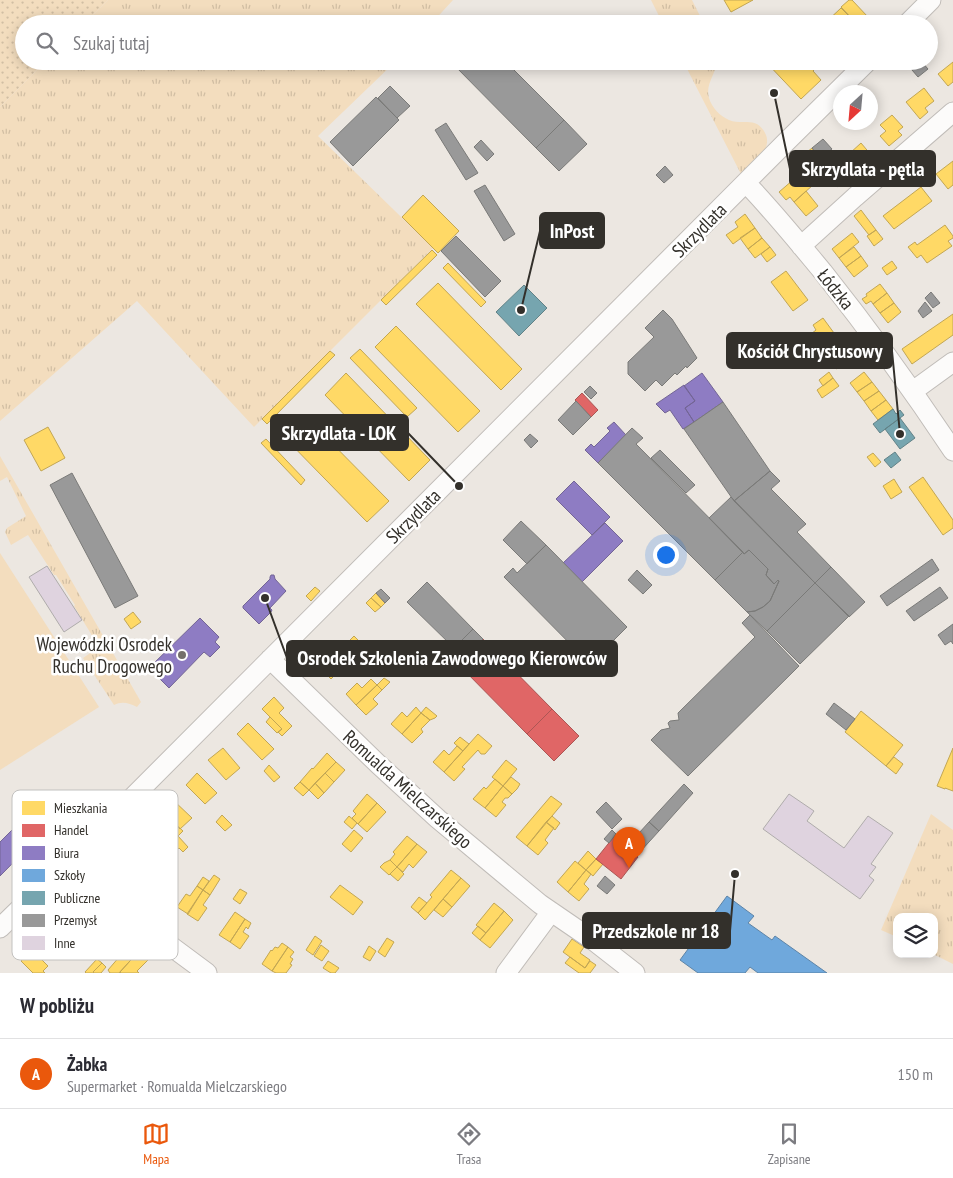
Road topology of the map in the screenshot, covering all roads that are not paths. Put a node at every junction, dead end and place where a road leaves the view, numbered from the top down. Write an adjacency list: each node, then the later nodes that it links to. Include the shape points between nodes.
1 (931, 0): 2 (street)
2 (916, 15)
3 (859, 70): 5 (street, Skrzydlata)
4 (953, 112): 6 (street)
5 (746, 183): 6 (street, Łódzka); 10 (street, Skrzydlata)
6 (801, 246): 8 (street, Łódzka)
7 (953, 362): 8 (street)
8 (913, 391): 9 (street, Łódzka)
9 (953, 451)
10 (270, 659): 11 (street, Skrzydlata); 12 (street, Romualda Mielczarskiego, via 432,813)
11 (140, 790)
12 (551, 912): 17 (street); 18 (street, Romualda Mielczarskiego)
13 (12, 916): 14 (street, Skrzydlata)
14 (0, 928)
15 (178, 951): 16 (street)
16 (207, 973)
17 (506, 973)
18 (635, 973)

